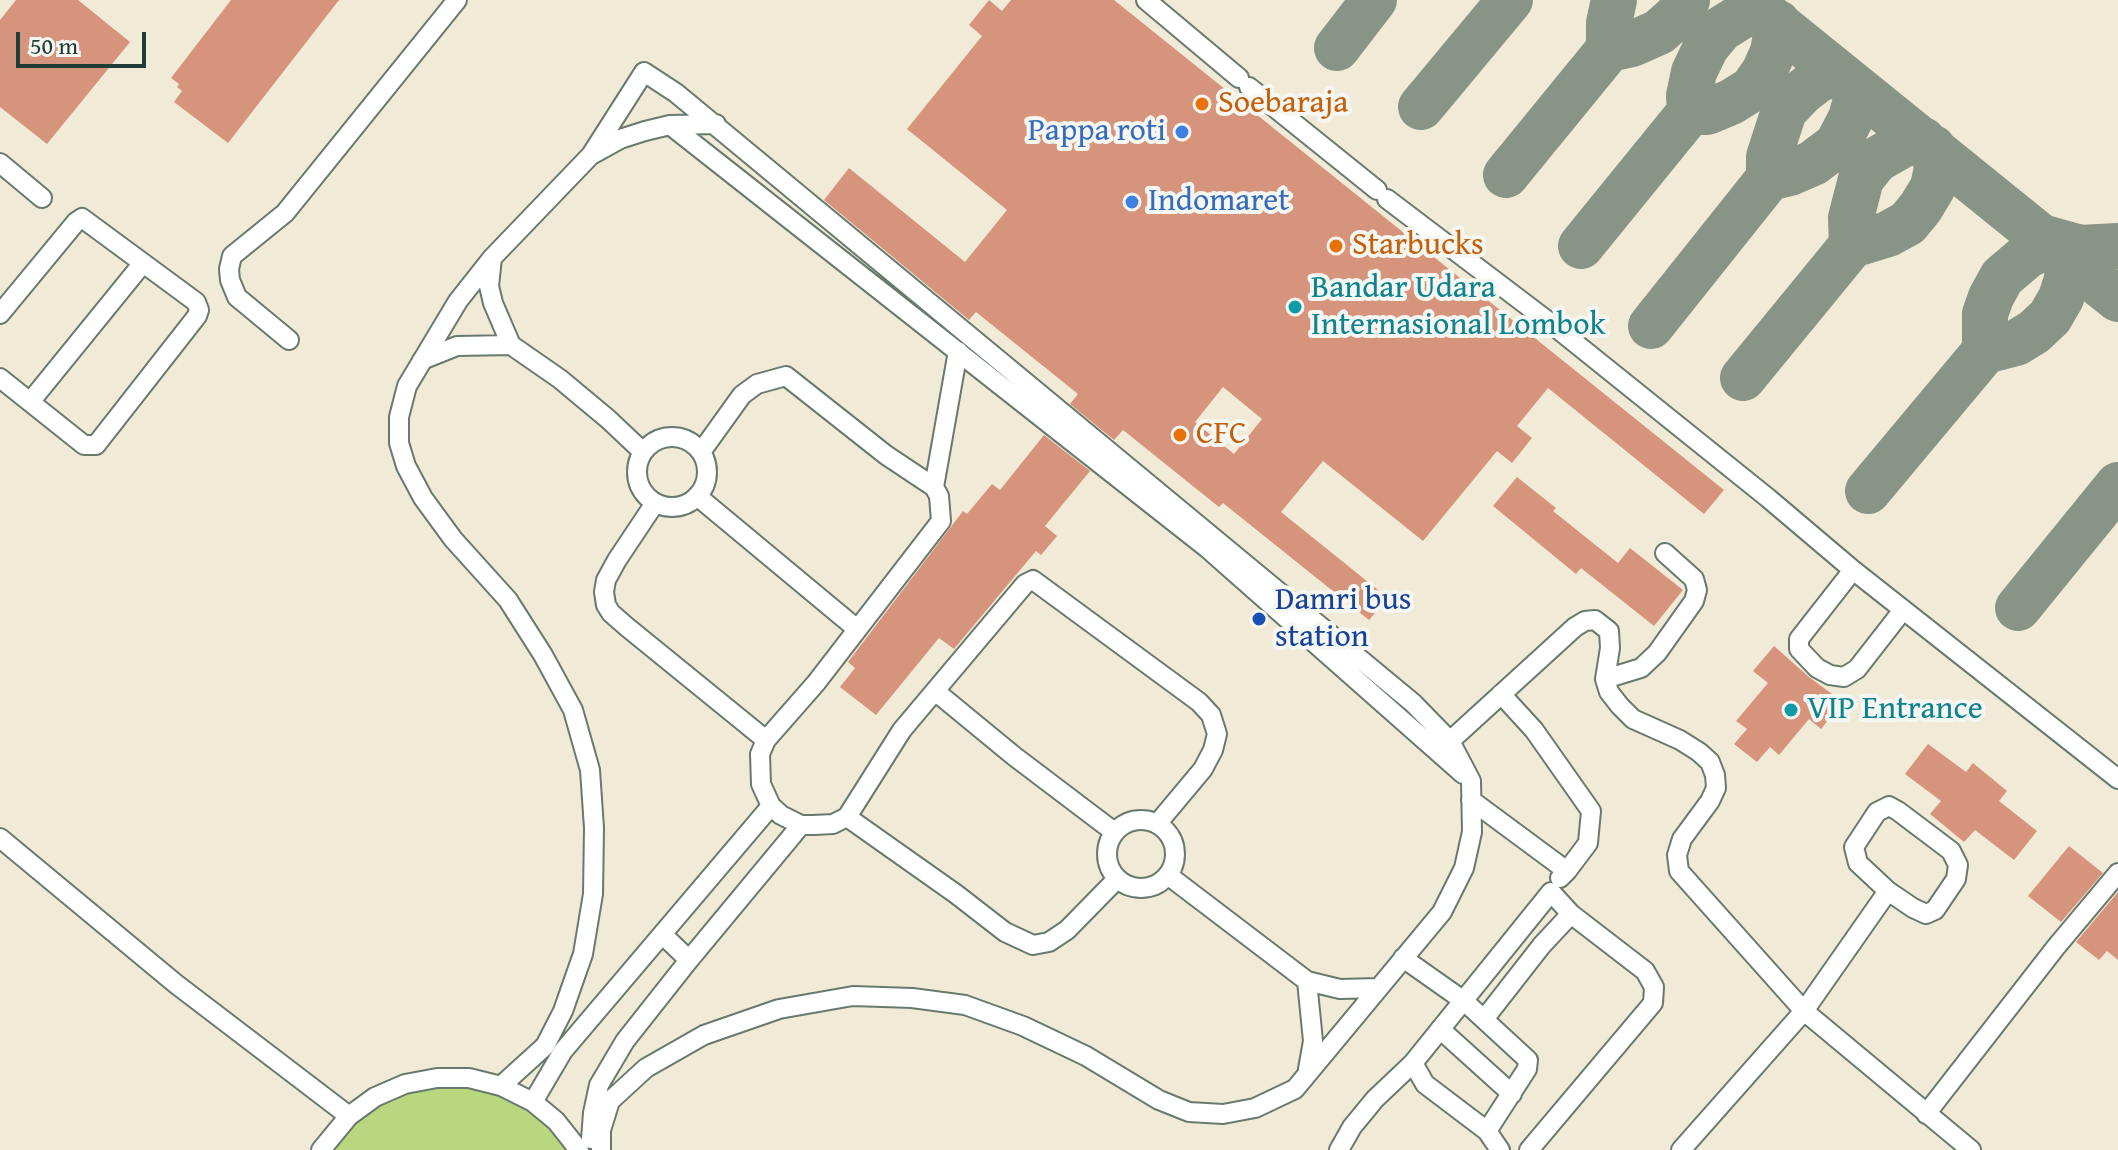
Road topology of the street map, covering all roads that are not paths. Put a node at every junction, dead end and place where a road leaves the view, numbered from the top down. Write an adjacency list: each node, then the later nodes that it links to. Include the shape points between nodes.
1 (457, 0): 11 (street, via 285,213 232,256 230,280 237,297)
2 (1146, 0): 23 (street)
3 (716, 124): 4 (street); 5 (street, via 644,72); 30 (street, via 1413,703)
4 (670, 125): 5 (street, via 620,139); 13 (street)
5 (591, 155): 8 (street)
6 (0, 163): 7 (street)
7 (42, 198)
8 (492, 258): 12 (street, via 489,286); 14 (street)
9 (143, 263): 10 (street, via 82,218); 16 (street); 16 (street, via 196,302 199,310 96,445 84,445)
10 (0, 314)
11 (289, 340)
12 (511, 345): 14 (street, via 457,346); 17 (street, via 560,379)
13 (958, 351): 19 (street); 32 (street, via 1207,548)
14 (422, 360): 57 (street, via 407,386 399,417 406,466 423,498 508,600 543,655 573,710 590,770 593,894 583,954 545,1046)
15 (0, 378): 16 (street)
16 (30, 402)
17 (643, 452): 18 (street, via 655,441 672,437); 21 (street, via 636,471 641,490)
18 (701, 452): 19 (street, via 742,395 757,384 786,376); 20 (street, via 707,467)
19 (934, 487): 25 (street, via 941,521)
20 (697, 496): 21 (street, via 685,505); 25 (street)
21 (655, 503): 29 (street, via 606,580 606,605)
22 (1665, 553): 26 (street, via 1694,579 1694,601 1641,668)
23 (1853, 570): 24 (street); 24 (street, via 1799,639 1799,649 1817,668 1844,677 1857,669)
24 (1903, 610): 31 (street)
25 (857, 629): 29 (street)
26 (1605, 679): 28 (street, via 1609,631 1595,620 1585,621); 52 (street, via 1609,692 1633,719 1680,740 1710,762 1716,788 1682,839 1679,871)
27 (935, 691): 34 (street, via 902,730); 35 (street, via 1025,584 1036,581 1211,715 1217,734 1213,750); 37 (street)
28 (1501, 694): 30 (street); 39 (street, via 1534,730 1591,811 1588,843)
29 (766, 740): 33 (street, via 759,769)
30 (1450, 741): 32 (street)
31 (2118, 779)
32 (1471, 790): 39 (street); 47 (street, via 1472,832 1464,868 1442,912)
33 (771, 806): 36 (street); 46 (street)
34 (847, 817): 36 (street, via 833,824); 42 (street, via 1005,932 1033,945 1067,930)
35 (1157, 824): 37 (street, via 1137,820); 41 (street, via 1176,847)
36 (801, 825): 48 (street)
37 (1113, 831): 42 (street, via 1107,863)
38 (0, 838): 61 (street, via 176,984)
39 (1567, 871): 44 (street)
40 (2118, 873): 60 (street)
41 (1169, 876): 42 (street, via 1144,889); 49 (street)
42 (1117, 879)
43 (1888, 891): 43 (street, via 1926,914 1935,910 1958,873 1951,851 1889,806 1877,812 1854,847 1858,863); 52 (street)
44 (1551, 892): 45 (street); 51 (street)
45 (1571, 914): 53 (street); 69 (street, via 1645,971 1654,987 1653,1003)
46 (663, 935): 48 (street); 59 (street, via 563,1051)
47 (1403, 958): 50 (street); 51 (street)
48 (689, 960): 65 (street, via 625,1041 599,1085)
49 (1307, 981): 50 (street, via 1340,989); 56 (street, via 1313,1041)
50 (1378, 988): 56 (street)
51 (1464, 1001): 53 (street); 54 (street)
52 (1804, 1011): 60 (street); 70 (street)
53 (1485, 1018): 58 (street, via 1528,1060)
54 (1440, 1029): 55 (street); 58 (street)
55 (1413, 1063): 62 (street, via 1425,1084); 67 (street, via 1367,1108)
56 (1308, 1072): 66 (street, via 1295,1089 1255,1108 1223,1114 1189,1112 1086,1056 965,1005 853,996 749,1019 704,1035 646,1068 610,1101)
57 (501, 1086): 59 (street); 61 (street, via 469,1078 405,1084)
58 (1512, 1094): 62 (street)
59 (533, 1102): 64 (street)
60 (1926, 1114): 71 (street)
61 (349, 1116): 63 (street)
62 (1487, 1131): 68 (street)
63 (321, 1150)
64 (579, 1150)
65 (590, 1150)
66 (601, 1150)
67 (1339, 1150)
68 (1500, 1150)
69 (1529, 1150)
70 (1681, 1150)
71 (1971, 1150)

